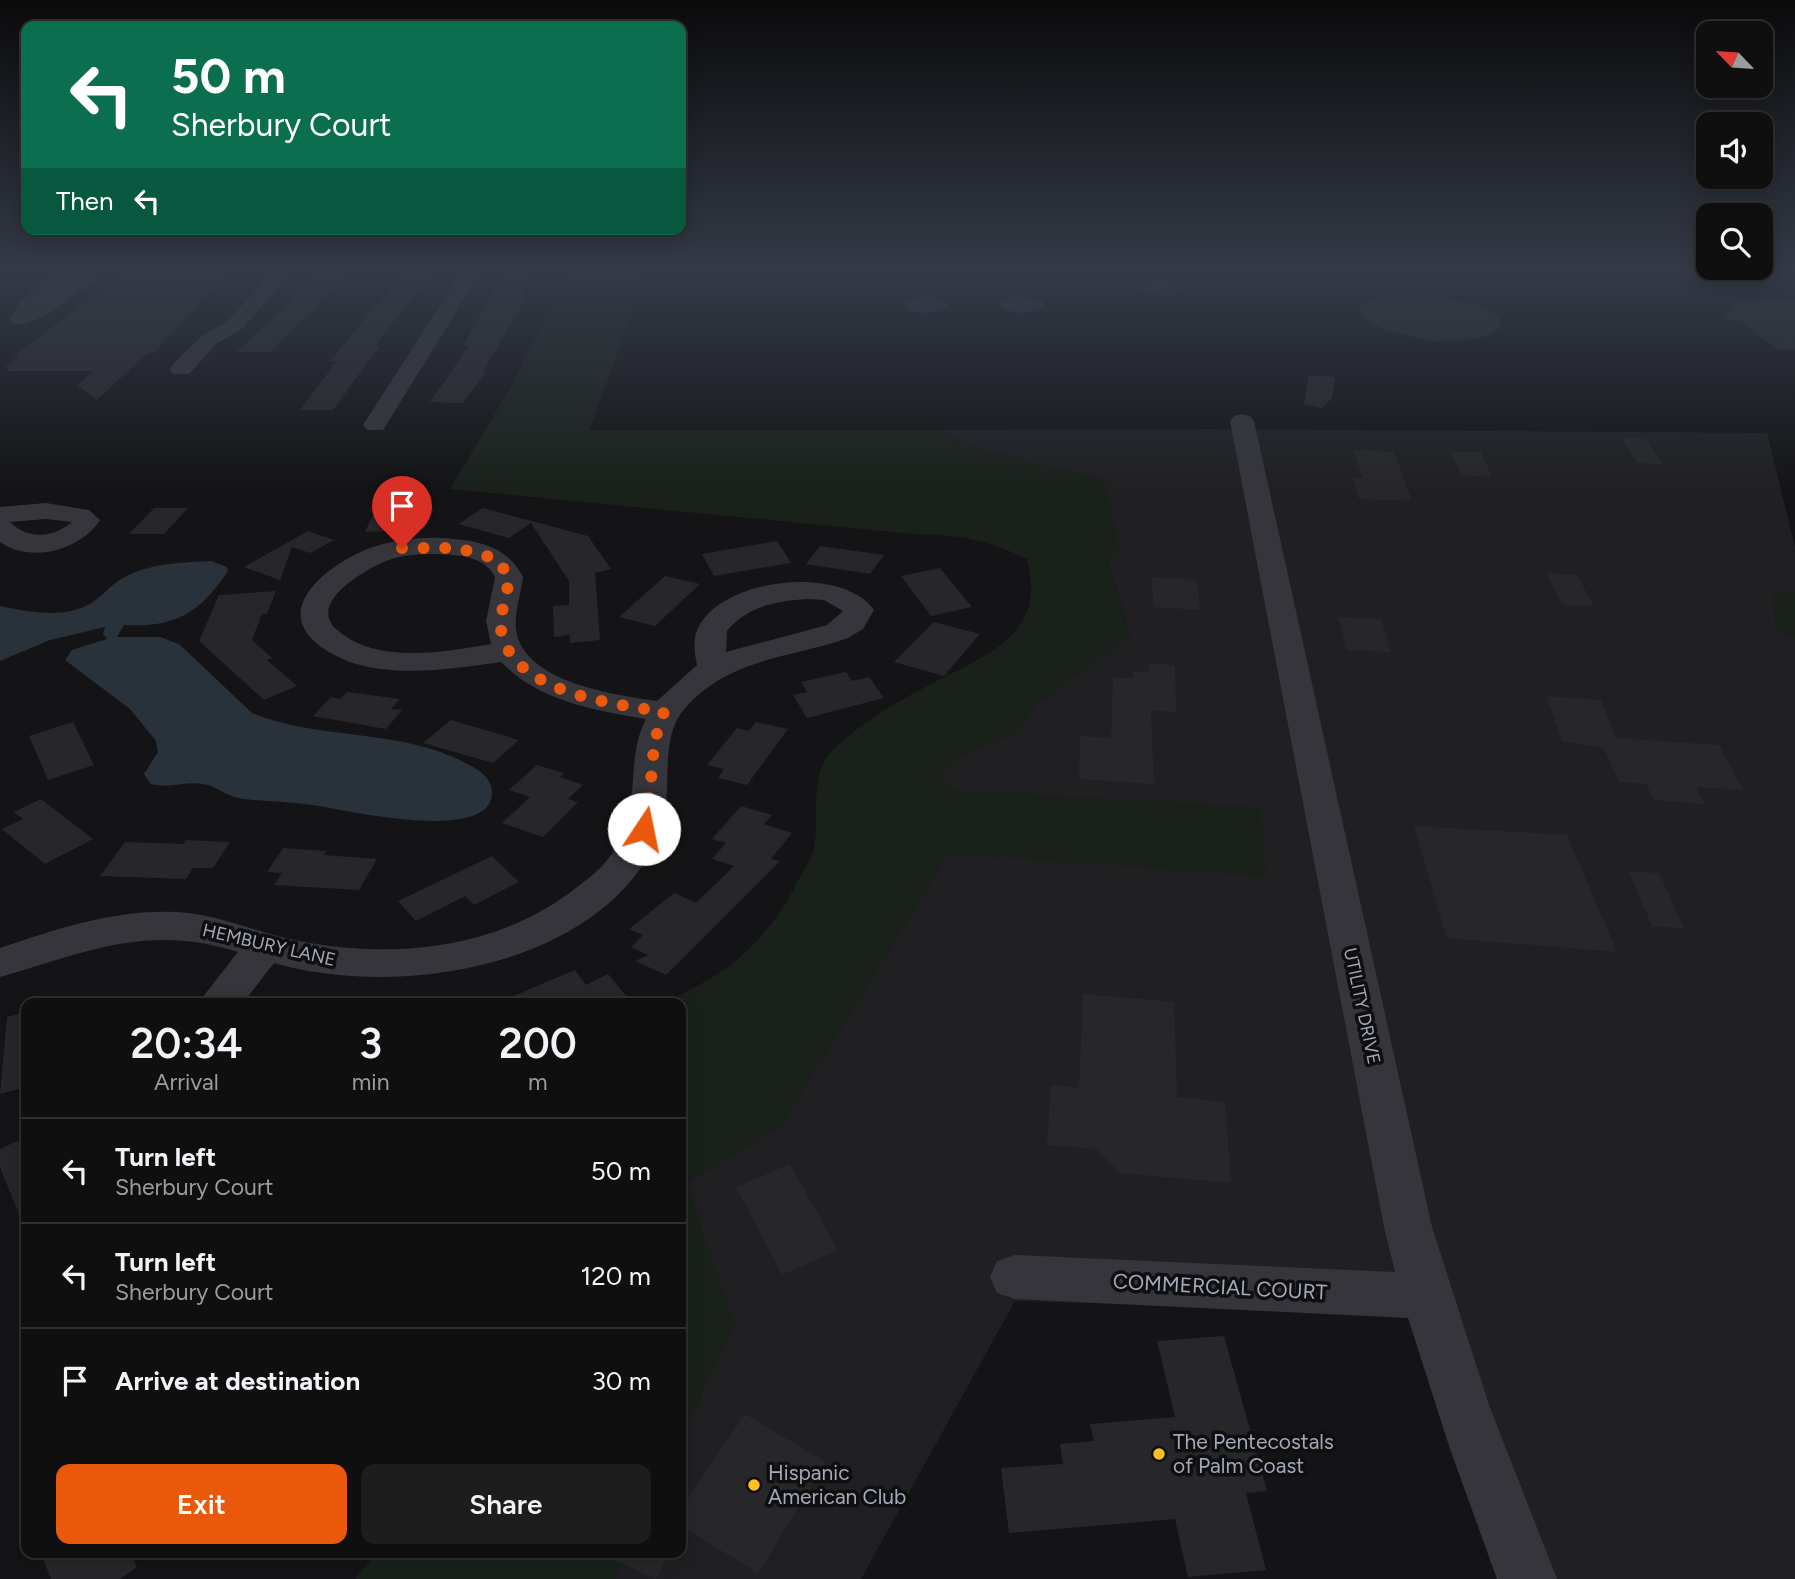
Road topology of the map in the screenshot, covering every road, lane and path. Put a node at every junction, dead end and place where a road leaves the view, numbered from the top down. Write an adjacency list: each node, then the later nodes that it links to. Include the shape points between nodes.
1 (205, 344): 3 (street)
2 (425, 344): 5 (street)
3 (181, 369)
4 (1242, 421): 15 (street, UTILITY DRIVE)
5 (374, 425)
6 (0, 514): 7 (street, via 68,512 87,520 76,533 45,542 15,540)
7 (0, 527)
8 (509, 651): 8 (street, via 501,634 509,577 497,559 485,553 442,546 383,552 335,578 317,600 320,628 354,651 416,662); 10 (street, via 556,688 607,703)
9 (713, 667): 10 (street, HEMBURY LANE)
10 (664, 712): 11 (street, HEMBURY LANE, via 654,736 650,806 635,846 612,879 556,920 501,947 406,964 329,961)
11 (265, 946): 12 (street, HEMBURY LANE, via 206,929 142,926 55,944); 13 (street)
12 (0, 962)
13 (223, 998)
14 (1015, 1277): 15 (street, COMMERCIAL COURT)
15 (1425, 1296): 16 (street, UTILITY DRIVE, via 1469,1429)
16 (1527, 1579)

